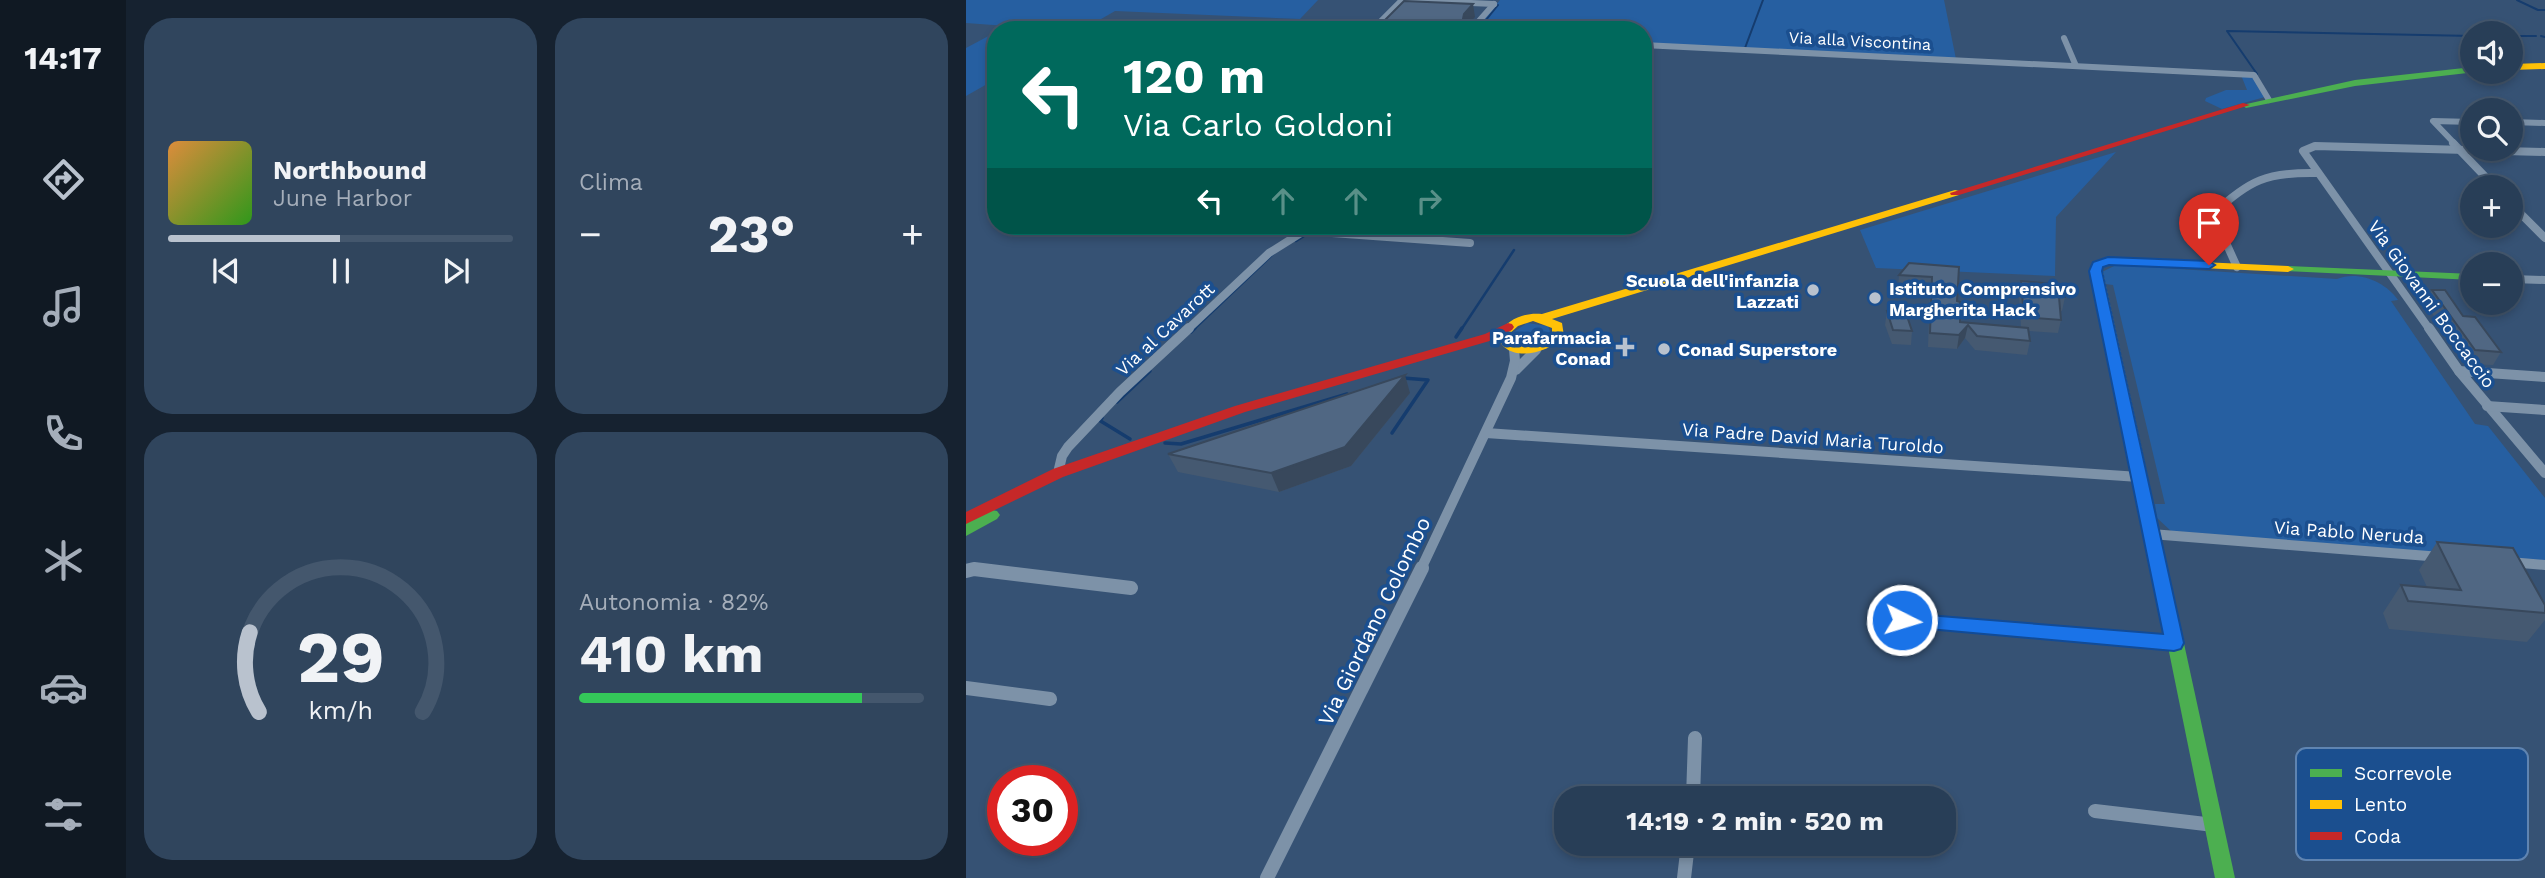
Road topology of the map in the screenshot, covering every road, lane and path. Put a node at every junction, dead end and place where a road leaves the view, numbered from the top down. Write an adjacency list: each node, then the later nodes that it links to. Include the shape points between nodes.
1 (1381, 21): 2 (street, via 1402,0 1494,4)
2 (1478, 21)
3 (2064, 38): 5 (street)
4 (1652, 45): 5 (street, Via alla Viscontina)
5 (2076, 66): 9 (street, Via alla Viscontina, via 2253,75)
6 (2545, 66): 7 (main road)
7 (2523, 67)
8 (2460, 71): 9 (main road, via 2371,80)
9 (2269, 100): 27 (main road)
10 (2460, 122): 13 (street, via 2433,121)
11 (2523, 122): 12 (street)
12 (2545, 123)
13 (2457, 149): 14 (street); 15 (street, Via Giovanni Boccaccio, via 2305,148 2303,152); 16 (street)
14 (2545, 152)
15 (2317, 173): 22 (street, via 2277,172 2245,183 2213,214); 23 (street, Via Giovanni Boccaccio)
16 (2483, 175)
17 (2523, 216): 20 (street)
18 (1298, 235): 41 (street, Via al Cavarott, via 1269,253 1120,392 1068,447)
19 (1360, 235): 21 (street)
20 (2545, 238)
21 (1470, 243)
22 (2236, 267): 23 (main road); 43 (main road, via 2108,261 2096,267)
23 (2390, 274): 24 (main road); 34 (street, Via Giovanni Boccaccio)
24 (2460, 277)
25 (2523, 279): 26 (street)
26 (2545, 280)
27 (1600, 300): 28 (main road); 30 (main road, via 1570,318)
28 (1542, 318): 29 (main road, via 1525,318); 30 (main road, via 1556,323)
29 (1508, 327): 31 (main road, via 1503,337); 33 (main road, via 1489,337)
30 (1559, 331): 32 (main road, via 1554,342)
31 (1512, 348): 32 (main road); 33 (main road, via 1486,345); 36 (street, Via Giordano Colombo)
32 (1536, 350): 36 (street, Via Giordano Colombo)
33 (1435, 351): 40 (main road)
34 (2459, 371): 35 (street); 37 (street, Via Giovanni Boccaccio)
35 (2545, 377)
36 (1511, 378): 39 (street, Via Giordano Colombo)
37 (2487, 406): 38 (street); 42 (street, Via Giovanni Boccaccio)
38 (2545, 410)
39 (1486, 433): 43 (street, Via Padre David Maria Turoldo); 61 (street, Via Giordano Colombo)
40 (1122, 450): 41 (main road); 45 (main road)
41 (1058, 473): 44 (main road)
42 (2545, 473)
43 (2139, 477): 46 (main road)
44 (966, 518)
45 (966, 530)
46 (2151, 534): 47 (street, Via Pablo Neruda); 53 (main road)
47 (2447, 557)
48 (2489, 561): 49 (street)
49 (2545, 565)
50 (966, 571): 51 (street)
51 (1131, 588)
52 (1902, 620): 53 (street)
53 (2174, 643): 59 (main road)
54 (966, 688): 55 (street)
55 (1049, 699)
56 (1695, 738): 57 (street)
57 (1693, 786)
58 (2095, 811): 59 (street)
59 (2214, 825): 63 (main road)
60 (1687, 856): 62 (street)
61 (1268, 878)
62 (1684, 878)
63 (2225, 878)

